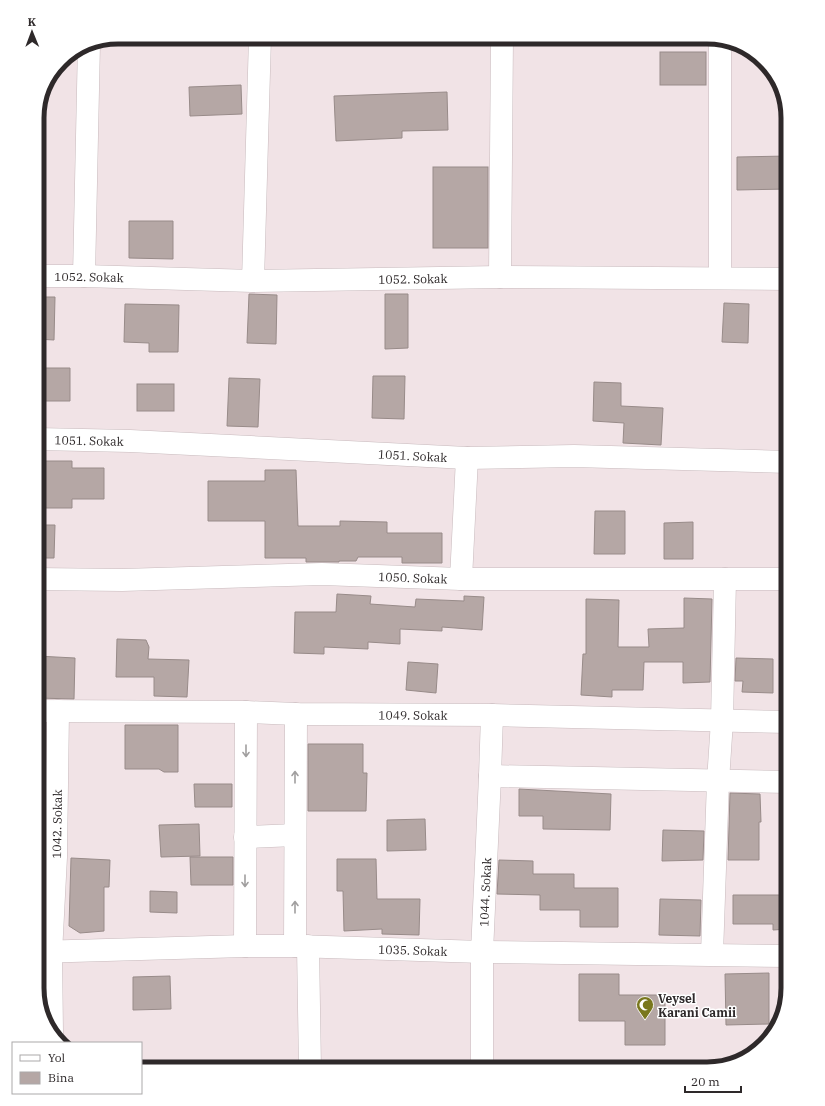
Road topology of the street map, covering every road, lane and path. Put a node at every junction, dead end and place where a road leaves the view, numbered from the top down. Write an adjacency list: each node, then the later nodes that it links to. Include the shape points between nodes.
1 (260, 44): 10 (street)
2 (502, 44): 7 (street)
3 (720, 45): 8 (street)
4 (89, 50): 6 (street)
5 (44, 276): 6 (street, 1052. Sokak)
6 (84, 276): 10 (street, 1052. Sokak)
7 (500, 277): 8 (street, 1052. Sokak); 10 (street, 1052. Sokak)
8 (720, 278): 9 (street, 1052. Sokak)
9 (781, 279)
10 (253, 281)
11 (44, 439): 12 (street, 1051. Sokak)
12 (467, 458): 13 (street, 1051. Sokak, via 574,456); 14 (street)
13 (781, 462)
14 (461, 578): 15 (street, 1050. Sokak, via 322,574 122,580); 16 (street, 1050. Sokak)
15 (44, 579)
16 (725, 579): 17 (street, 1050. Sokak); 22 (street)
17 (781, 579)
18 (48, 711): 19 (street, 1049. Sokak); 32 (street, 1042. Sokak, via 56,857)
19 (246, 712): 20 (street, 1049. Sokak); 28 (street, one-way to 28)
20 (296, 714): 21 (street, 1049. Sokak); 27 (street, one-way to 20)
21 (492, 715): 22 (street, 1049. Sokak); 24 (street, 1044. Sokak)
22 (722, 721): 23 (street, 1049. Sokak); 25 (street)
23 (781, 722)
24 (490, 776): 25 (street); 31 (street, 1044. Sokak)
25 (718, 781): 26 (street); 33 (street)
26 (781, 782)
27 (295, 835): 28 (street); 30 (street, one-way to 27)
28 (245, 836): 29 (street, one-way to 29)
29 (245, 946): 30 (street, 1035. Sokak); 32 (street, 1035. Sokak)
30 (302, 946): 31 (street, 1035. Sokak); 36 (street)
31 (482, 952): 33 (street, 1035. Sokak); 37 (street, 1044. Sokak)
32 (44, 953): 35 (street, 1042. Sokak)
33 (712, 954): 34 (street, 1035. Sokak)
34 (781, 956)
35 (50, 1018)
36 (310, 1062)
37 (482, 1062)

